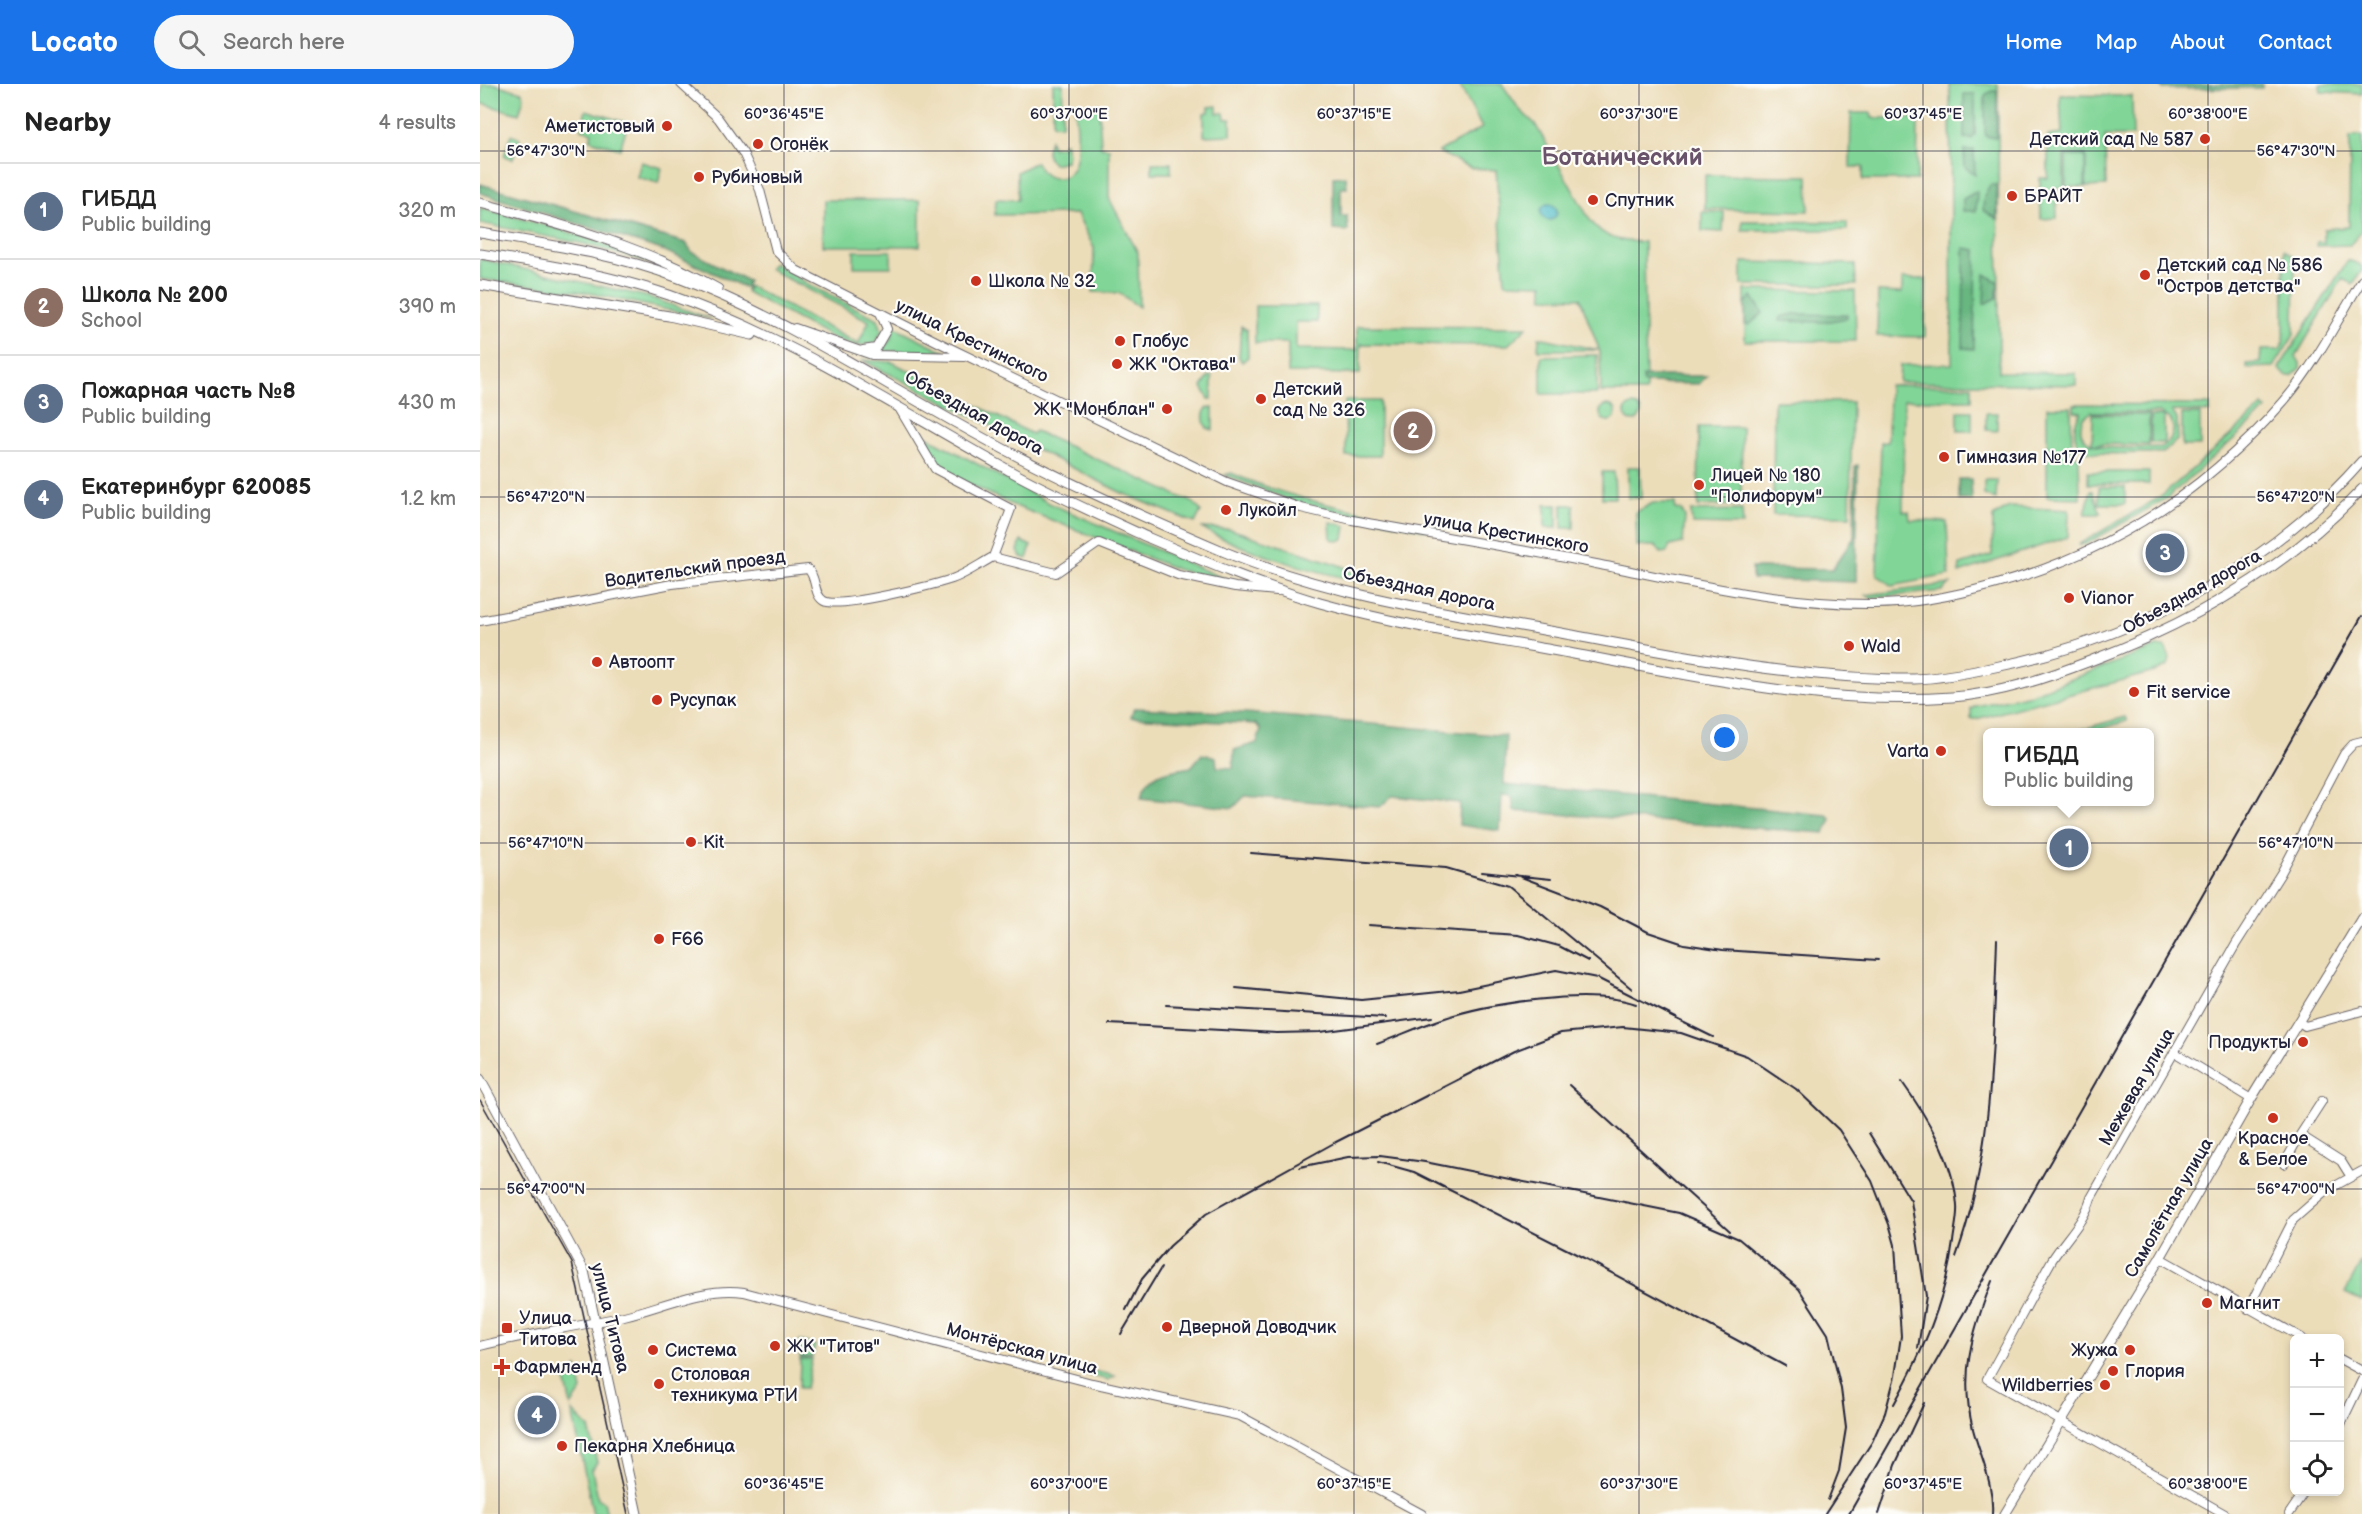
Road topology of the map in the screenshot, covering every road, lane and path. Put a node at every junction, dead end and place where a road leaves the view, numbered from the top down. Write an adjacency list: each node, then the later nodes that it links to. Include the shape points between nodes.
1 (681, 84): 8 (street, улица Крестинского, via 718,118 743,153 760,190 776,251 796,270)
2 (480, 202): 7 (main road, via 617,243 684,269)
3 (480, 233): 7 (main road, Объездная дорога, via 632,264 674,276)
4 (480, 254): 10 (main road, Объездная дорога, via 569,270 669,295)
5 (2362, 280): 12 (street, улица Крестинского, via 2316,356 2282,402 2234,452 2162,512 2087,553 2034,574 1955,596 1877,604 1830,603 1698,585 1301,508 1227,482)
6 (480, 285): 10 (main road, via 669,316)
7 (752, 308): 9 (main road, Объездная дорога)
8 (878, 312): 11 (street, via 887,329 884,339 876,348); 12 (street, улица Крестинского)
9 (785, 324): 11 (street); 14 (main road, Объездная дорога, via 1016,456 1264,568 1445,612 1804,674 1914,679 1954,676 2016,663 2104,637 2157,614 2256,557 2307,516)
10 (779, 342): 13 (main road, Объездная дорога)
11 (856, 350): 12 (street, via 872,355)
12 (968, 357)
13 (899, 408): 16 (street, via 934,469 1011,509); 17 (main road, Объездная дорога, via 1065,500)
14 (2362, 461)
15 (2362, 489): 17 (main road, Объездная дорога, via 2268,572 2169,628 2049,676 1959,696 1910,698 1760,688 1376,617)
16 (993, 557): 17 (street, via 1056,573 1099,543 1178,575); 18 (street, Водительский проезд, via 954,578 839,603 825,602 818,596 808,569 672,584)
17 (1283, 592)
18 (480, 621)
19 (2362, 741): 23 (street, Межевая улица, via 2354,743 2344,754 2281,873)
20 (2362, 918): 22 (main road, Самолётная улица)
21 (2362, 1011): 22 (street, via 2305,1026)
22 (2299, 1022): 25 (main road, Самолётная улица)
23 (2174, 1052): 25 (street); 40 (street, Межевая улица, via 2091,1197 2087,1214 2053,1258 1987,1379)
24 (480, 1079): 33 (main road, улица Титова, via 576,1255)
25 (2251, 1099): 31 (main road, Самолётная улица)
26 (2322, 1101): 27 (street)
27 (2300, 1135): 28 (street); 30 (street, via 2341,1161)
28 (2284, 1164)
29 (2362, 1171): 30 (street)
30 (2351, 1177): 32 (street, via 2326,1191 2293,1220)
31 (2160, 1258): 32 (street); 40 (main road, Самолётная улица)
32 (2248, 1309): 34 (street)
33 (596, 1320): 35 (street, Монтёрская улица); 42 (main road, улица Титова); 43 (street, Монтёрская улица, via 627,1316 710,1293 751,1293 1092,1383 1240,1416)
34 (2295, 1334)
35 (480, 1346)
36 (2344, 1361): 37 (street)
37 (2362, 1371)
38 (2362, 1380): 39 (street)
39 (2344, 1418)
40 (2060, 1423): 44 (main road, Самолётная улица); 45 (street)
41 (2301, 1496): 46 (street)
42 (637, 1514)
43 (1422, 1514)
44 (2005, 1514)
45 (2225, 1514)
46 (2289, 1514)

